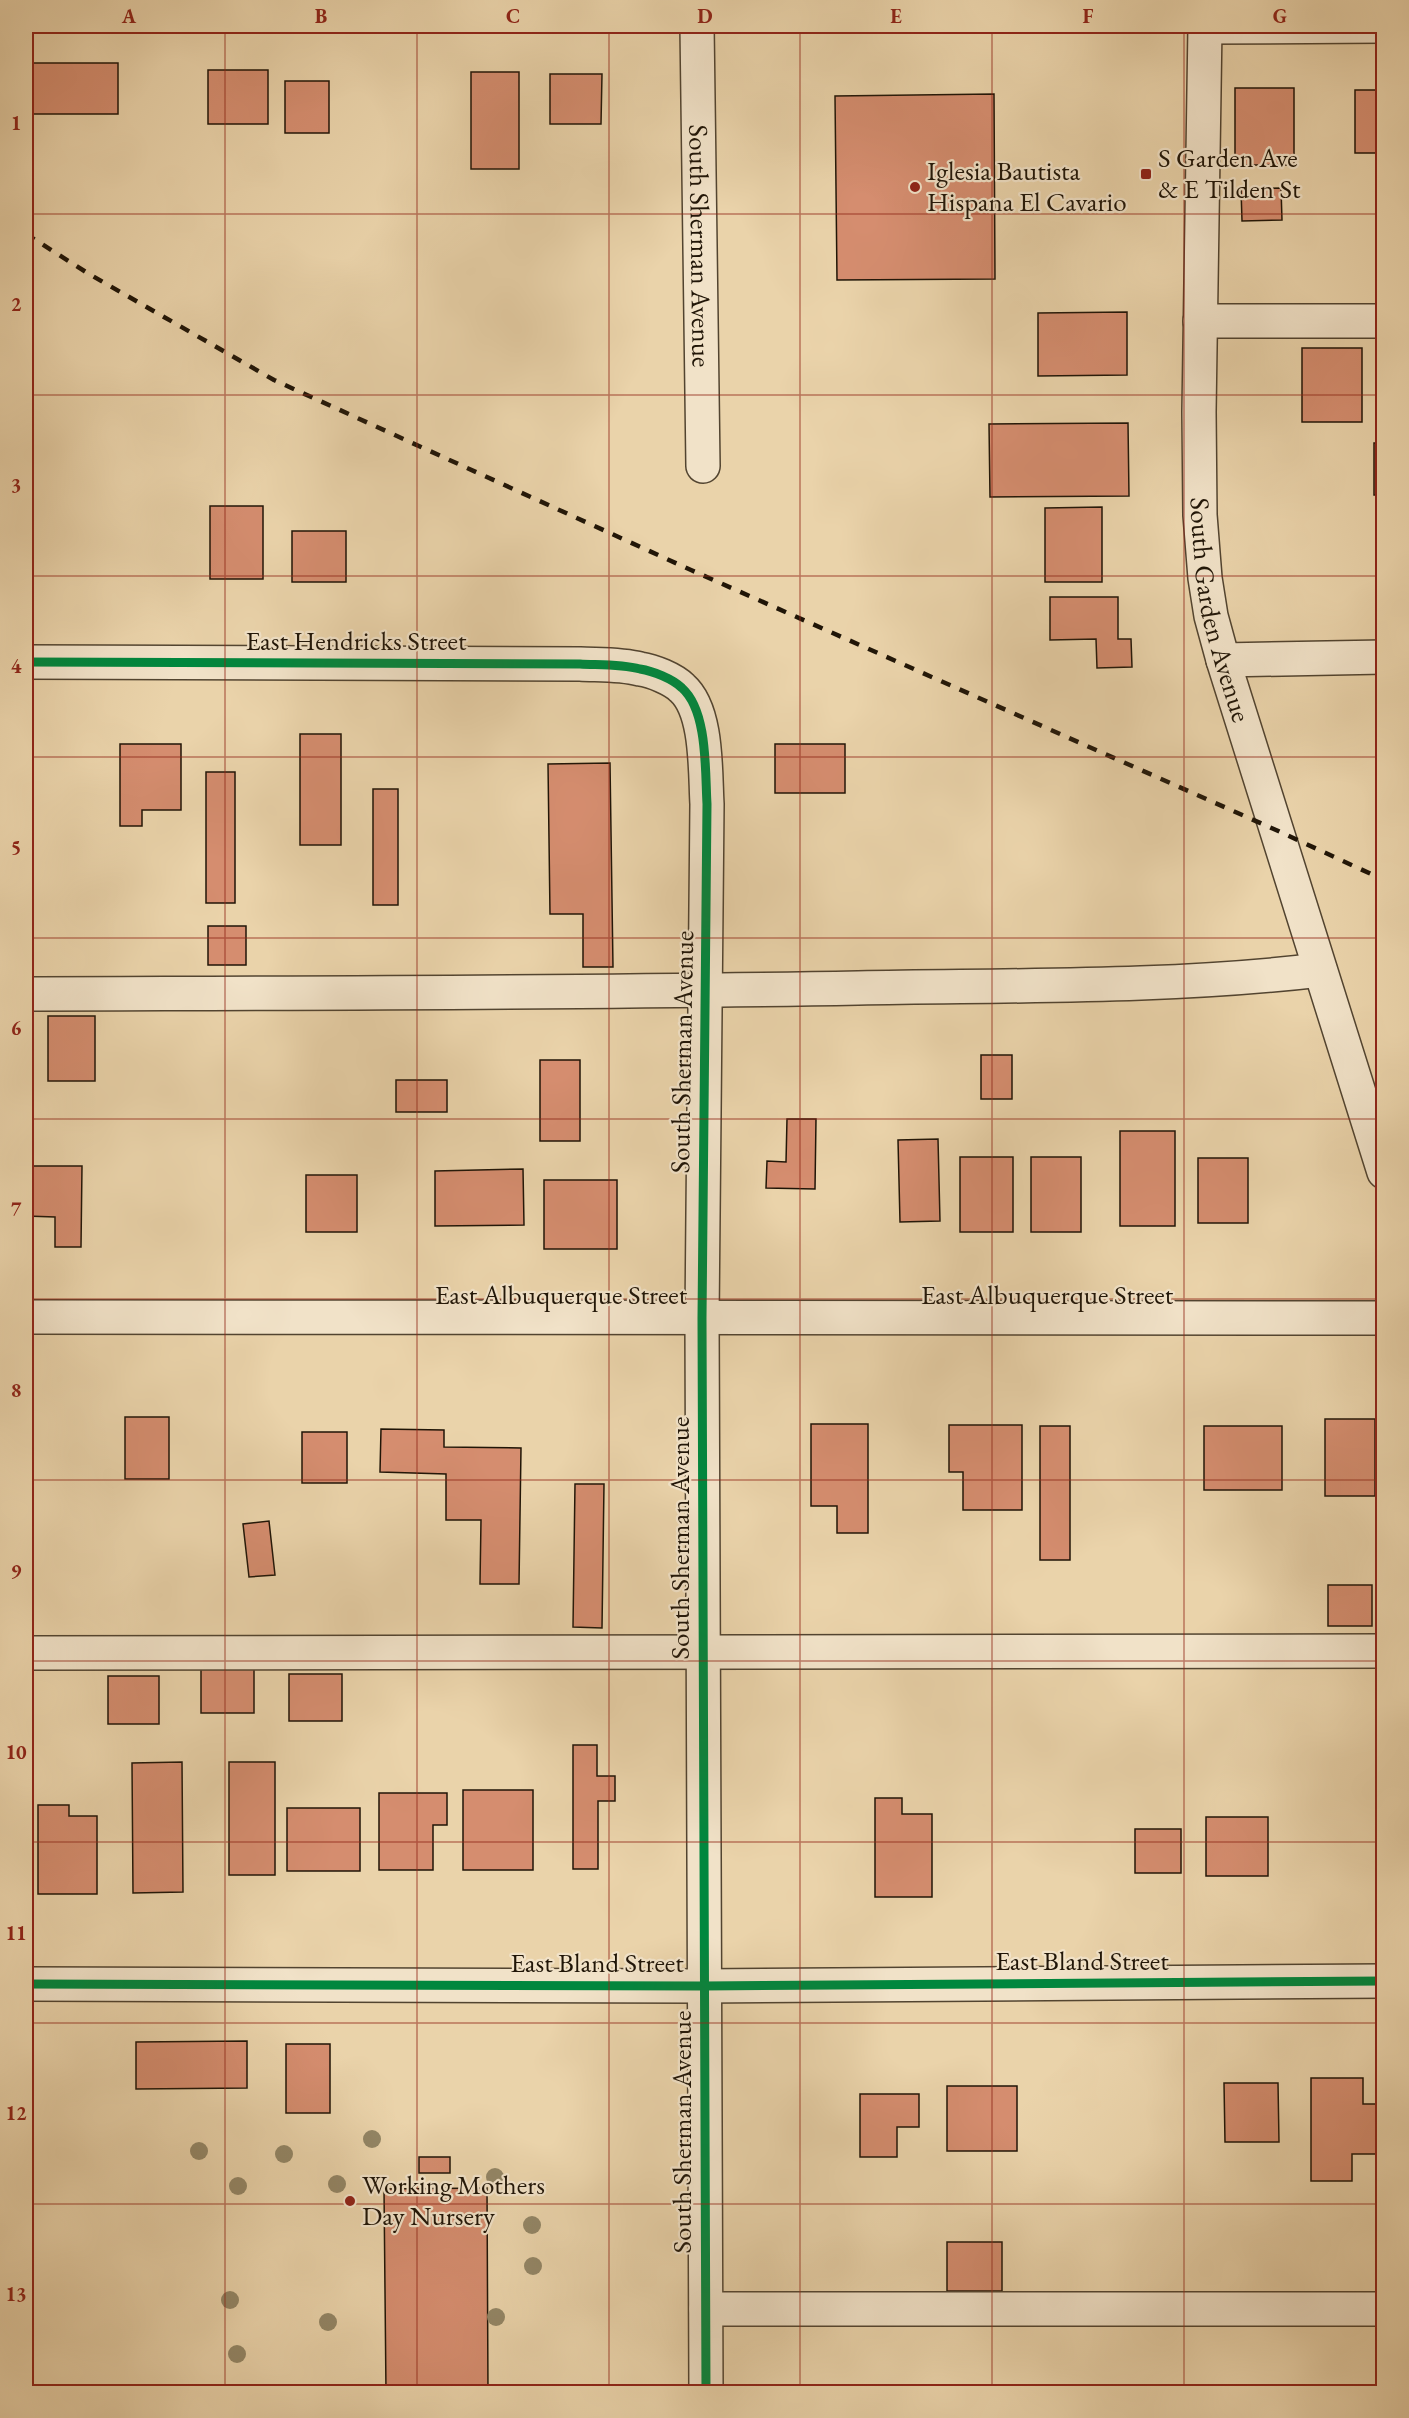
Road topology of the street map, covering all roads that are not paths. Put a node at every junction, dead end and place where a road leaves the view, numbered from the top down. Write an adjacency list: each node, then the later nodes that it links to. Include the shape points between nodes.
1 (698, 26): 6 (street, South Sherman Avenue)
2 (1204, 26): 3 (street); 4 (street, South Garden Avenue)
3 (1383, 27)
4 (1200, 321): 5 (street); 8 (street, South Garden Avenue, via 1202,561)
5 (1383, 321)
6 (704, 466)
7 (1383, 657): 8 (street)
8 (1223, 660): 11 (street, South Garden Avenue)
9 (26, 662): 10 (street, East Hendricks Street, via 580,664 640,668)
10 (683, 688): 12 (street, South Sherman Avenue, via 698,713 704,739)
11 (1320, 970): 12 (street, via 1172,982); 14 (street, South Garden Avenue)
12 (705, 991): 13 (street); 16 (street, South Sherman Avenue)
13 (26, 994)
14 (1383, 1173)
15 (26, 1317): 16 (street, East Albuquerque Street)
16 (702, 1318): 17 (street, East Albuquerque Street); 20 (street, South Sherman Avenue)
17 (1383, 1318)
18 (1383, 1651): 20 (street)
19 (26, 1653): 20 (street)
20 (702, 1653): 23 (street, South Sherman Avenue)
21 (1383, 1981): 23 (street, East Bland Street)
22 (26, 1984): 23 (street, East Bland Street)
23 (703, 1986): 24 (street, South Sherman Avenue)
24 (706, 2309): 25 (street); 26 (street, South Sherman Avenue)
25 (1383, 2309)
26 (706, 2392)

